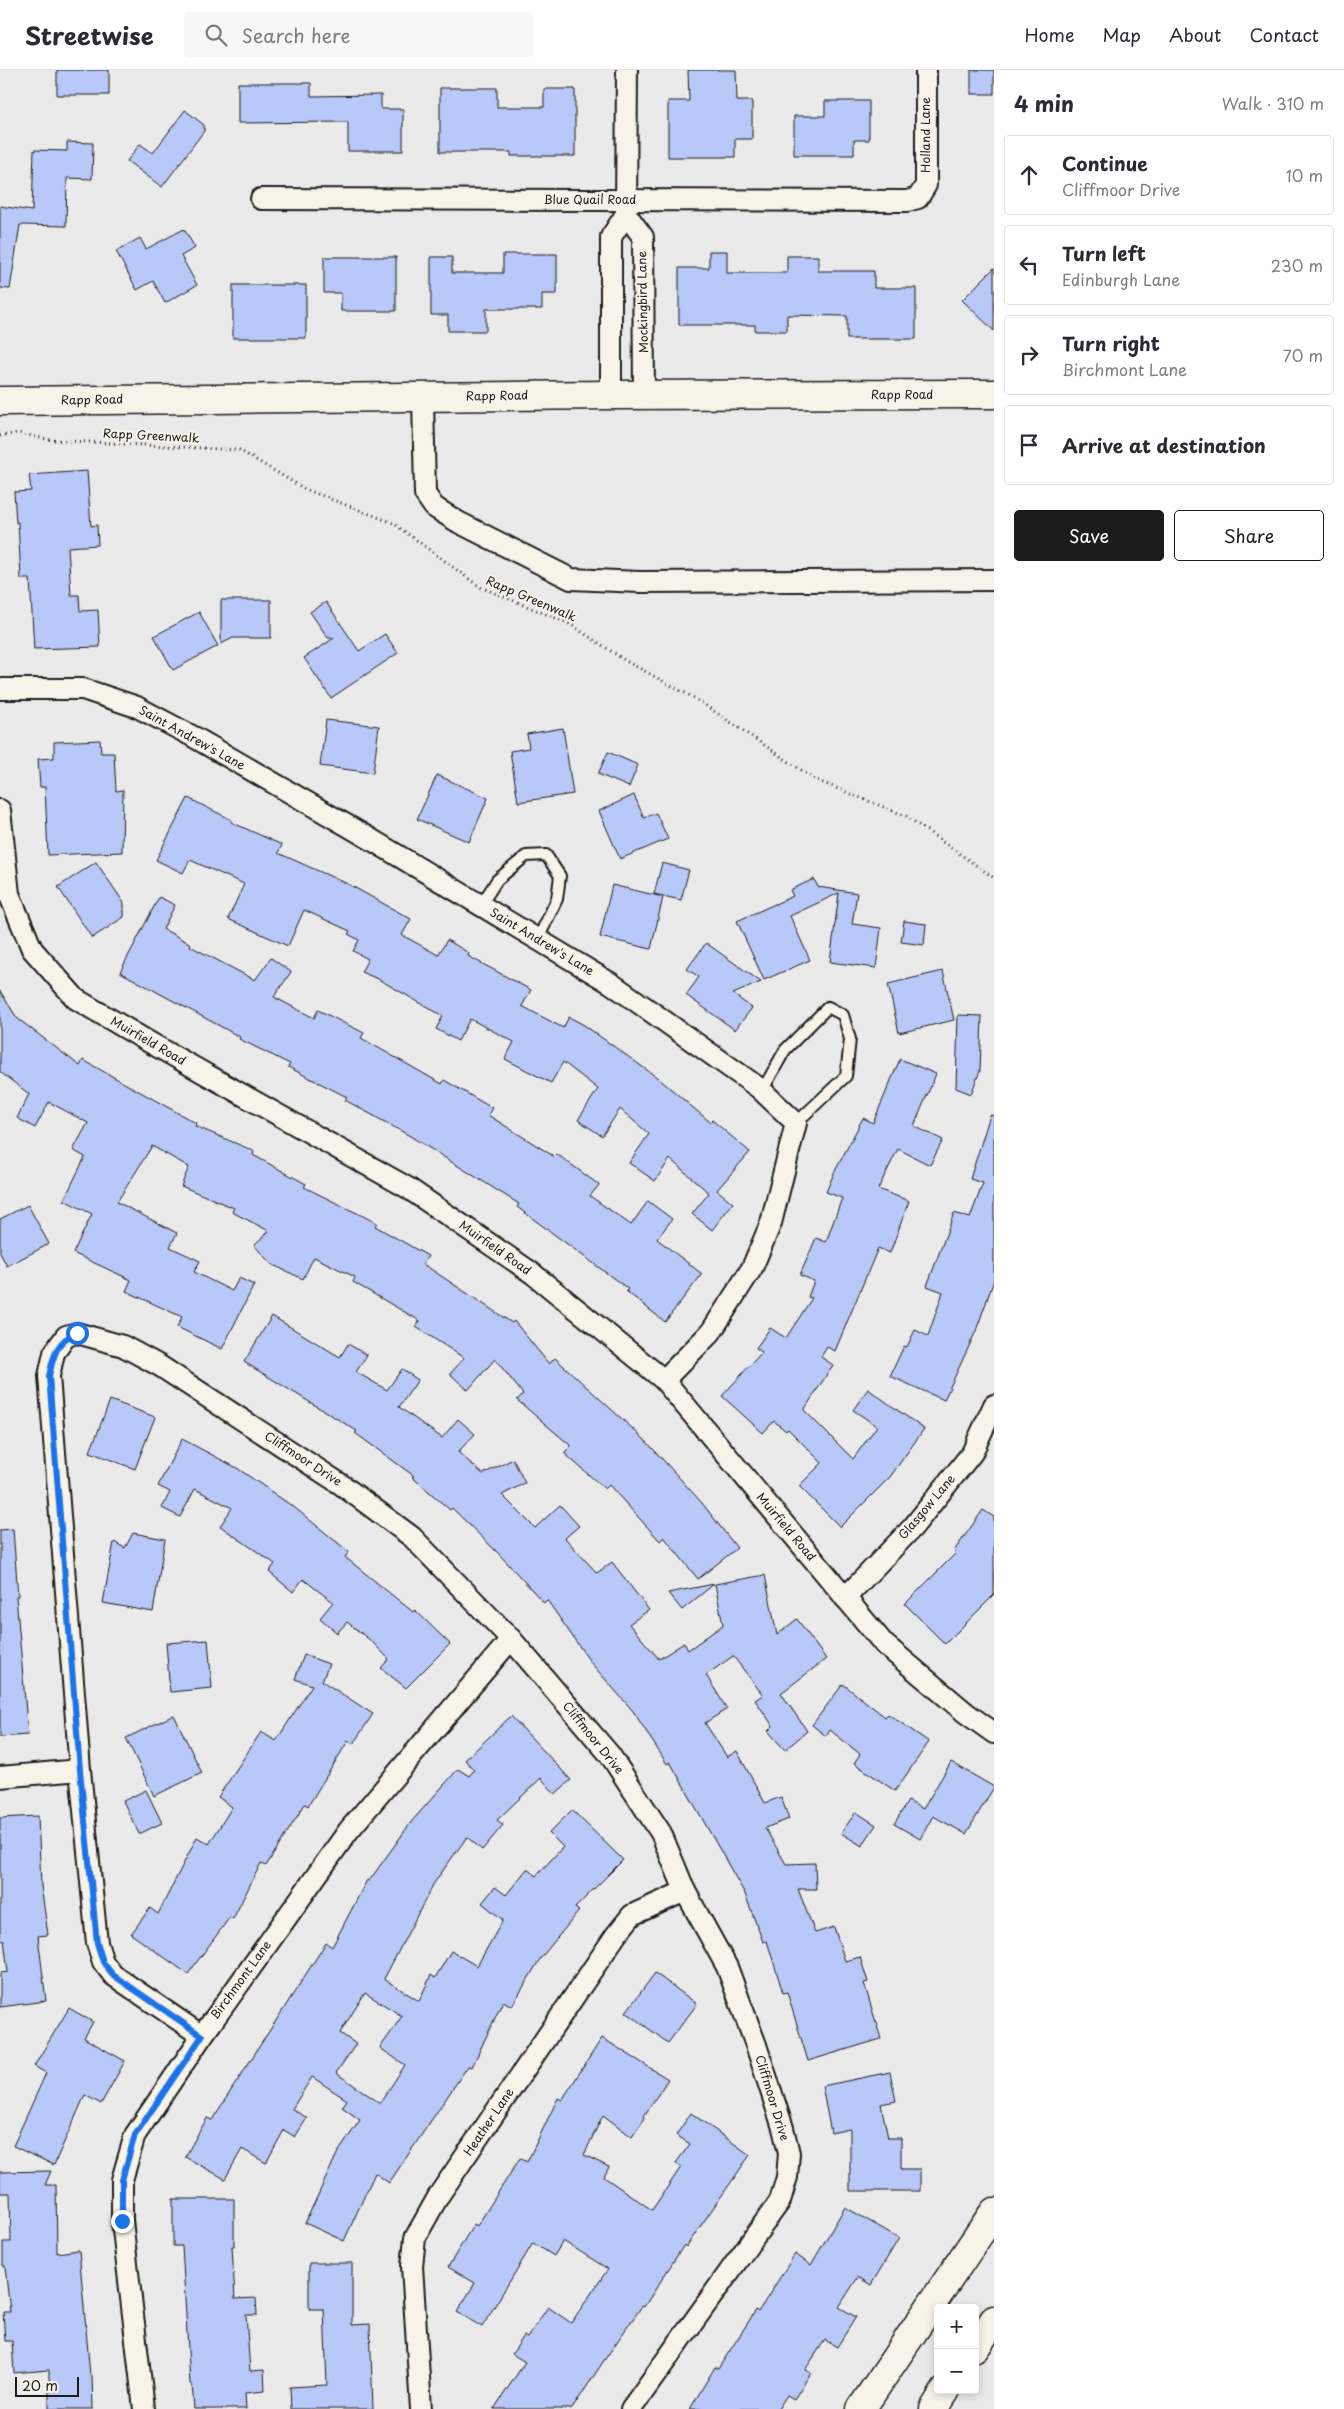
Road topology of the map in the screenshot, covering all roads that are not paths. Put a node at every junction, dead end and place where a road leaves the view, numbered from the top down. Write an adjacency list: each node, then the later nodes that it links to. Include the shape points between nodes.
1 (627, 70): 5 (street)
2 (926, 70): 3 (street, Holland Lane, via 926,185)
3 (918, 198): 5 (street, Blue Quail Road, via 906,201)
4 (261, 199): 5 (street, Blue Quail Road)
5 (626, 207): 7 (street, via 611,237); 8 (street, Mockingbird Lane, via 643,237)
6 (994, 394): 8 (street, Rapp Road)
7 (611, 395): 8 (street, Rapp Road); 9 (street, Rapp Road)
8 (644, 395)
9 (423, 397): 10 (street, Rapp Road); 11 (street, via 425,494 434,507 571,579 640,582)
10 (0, 402)
11 (994, 580)
12 (0, 689): 14 (street, Saint Andrew's Lane, via 83,689 137,707)
13 (0, 810): 18 (street, Muirfield Road, via 9,894 32,949 76,999 408,1188 532,1273)
14 (481, 905): 15 (street, Saint Andrew's Lane); 15 (lane, via 496,880 526,856 546,855 560,876 557,899)
15 (538, 939): 16 (street, Saint Andrew's Lane, via 612,984)
16 (762, 1092): 17 (street, Saint Andrew's Lane); 17 (lane, via 785,1050 828,1007 843,1015 850,1039 846,1076)
17 (796, 1123): 18 (street, via 771,1223 752,1268 711,1332)
18 (664, 1380): 20 (street, Muirfield Road)
19 (994, 1405): 20 (street, Glasgow Lane, via 972,1453 913,1527)
20 (845, 1598): 22 (street, Muirfield Road, via 884,1644)
21 (510, 1639): 23 (street, Cliffmoor Drive, via 412,1537 342,1485 160,1366 123,1346 77,1333 66,1336 54,1353 49,1376); 25 (street, Cliffmoor Drive, via 610,1755 661,1833); 26 (street, Birchmont Lane, via 349,1830)
22 (994, 1733)
23 (80, 1770): 24 (street); 26 (street, via 97,1943 103,1962 113,1975)
24 (0, 1777)
25 (685, 1890): 32 (street, Heather Lane, via 632,1915 616,1935 439,2195 415,2238 412,2266); 33 (street, Cliffmoor Drive, via 727,1967 756,2045 784,2128 787,2178 780,2201)
26 (202, 2036): 31 (street, Birchmont Lane, via 135,2135 122,2180 122,2221)
27 (994, 2212): 34 (street)
28 (994, 2320): 29 (street)
29 (979, 2342)
30 (943, 2394): 35 (street)
31 (144, 2409)
32 (421, 2409)
33 (631, 2409)
34 (861, 2409)
35 (934, 2409)

